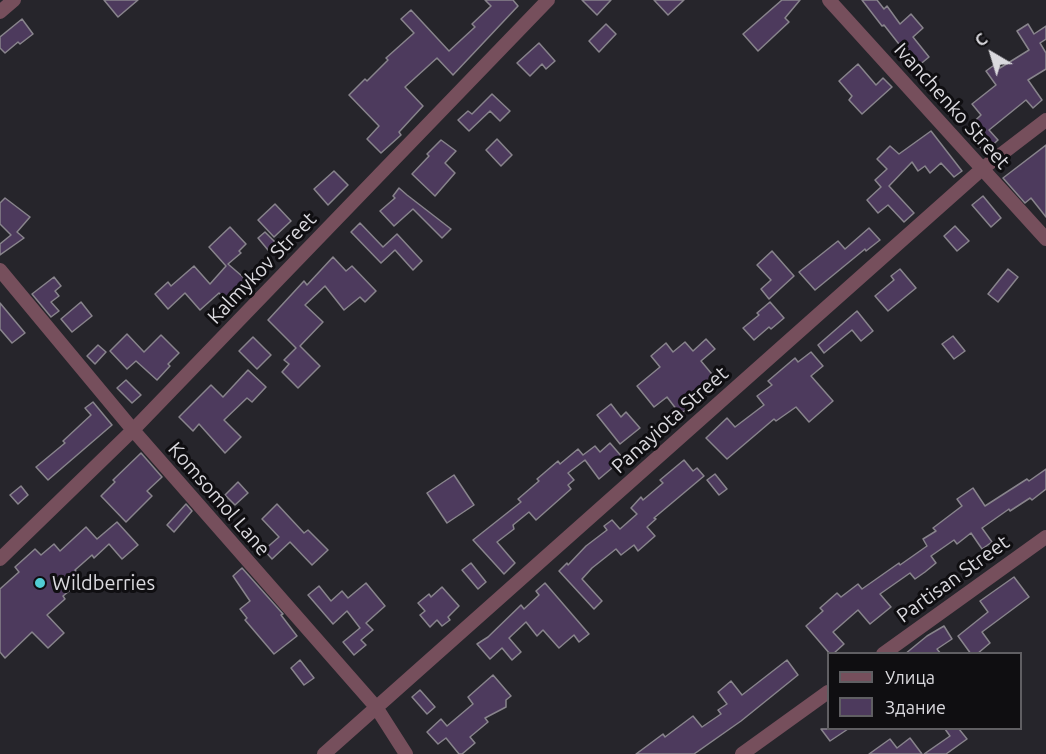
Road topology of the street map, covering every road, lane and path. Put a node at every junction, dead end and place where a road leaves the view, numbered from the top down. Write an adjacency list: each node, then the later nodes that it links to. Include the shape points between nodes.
1 (14, 0): 4 (street)
2 (548, 0): 9 (street, Kalmykov Street)
3 (830, 0): 6 (street, Ivanchenko Street)
4 (0, 12)
5 (1046, 120): 6 (street, Panayiota Street)
6 (982, 169): 7 (street, Ivanchenko Street); 14 (street, Panayiota Street)
7 (1046, 239)
8 (0, 270): 9 (street, Komsomol Lane)
9 (133, 430): 11 (street, Kalmykov Street); 14 (street, Komsomol Lane)
10 (1046, 537): 12 (street, Partisan Street)
11 (0, 559)
12 (886, 652)
13 (827, 693): 15 (street)
14 (375, 707): 16 (street, Panayiota Street); 17 (street, Komsomol Lane)
15 (750, 752)
16 (324, 754)
17 (406, 754)

